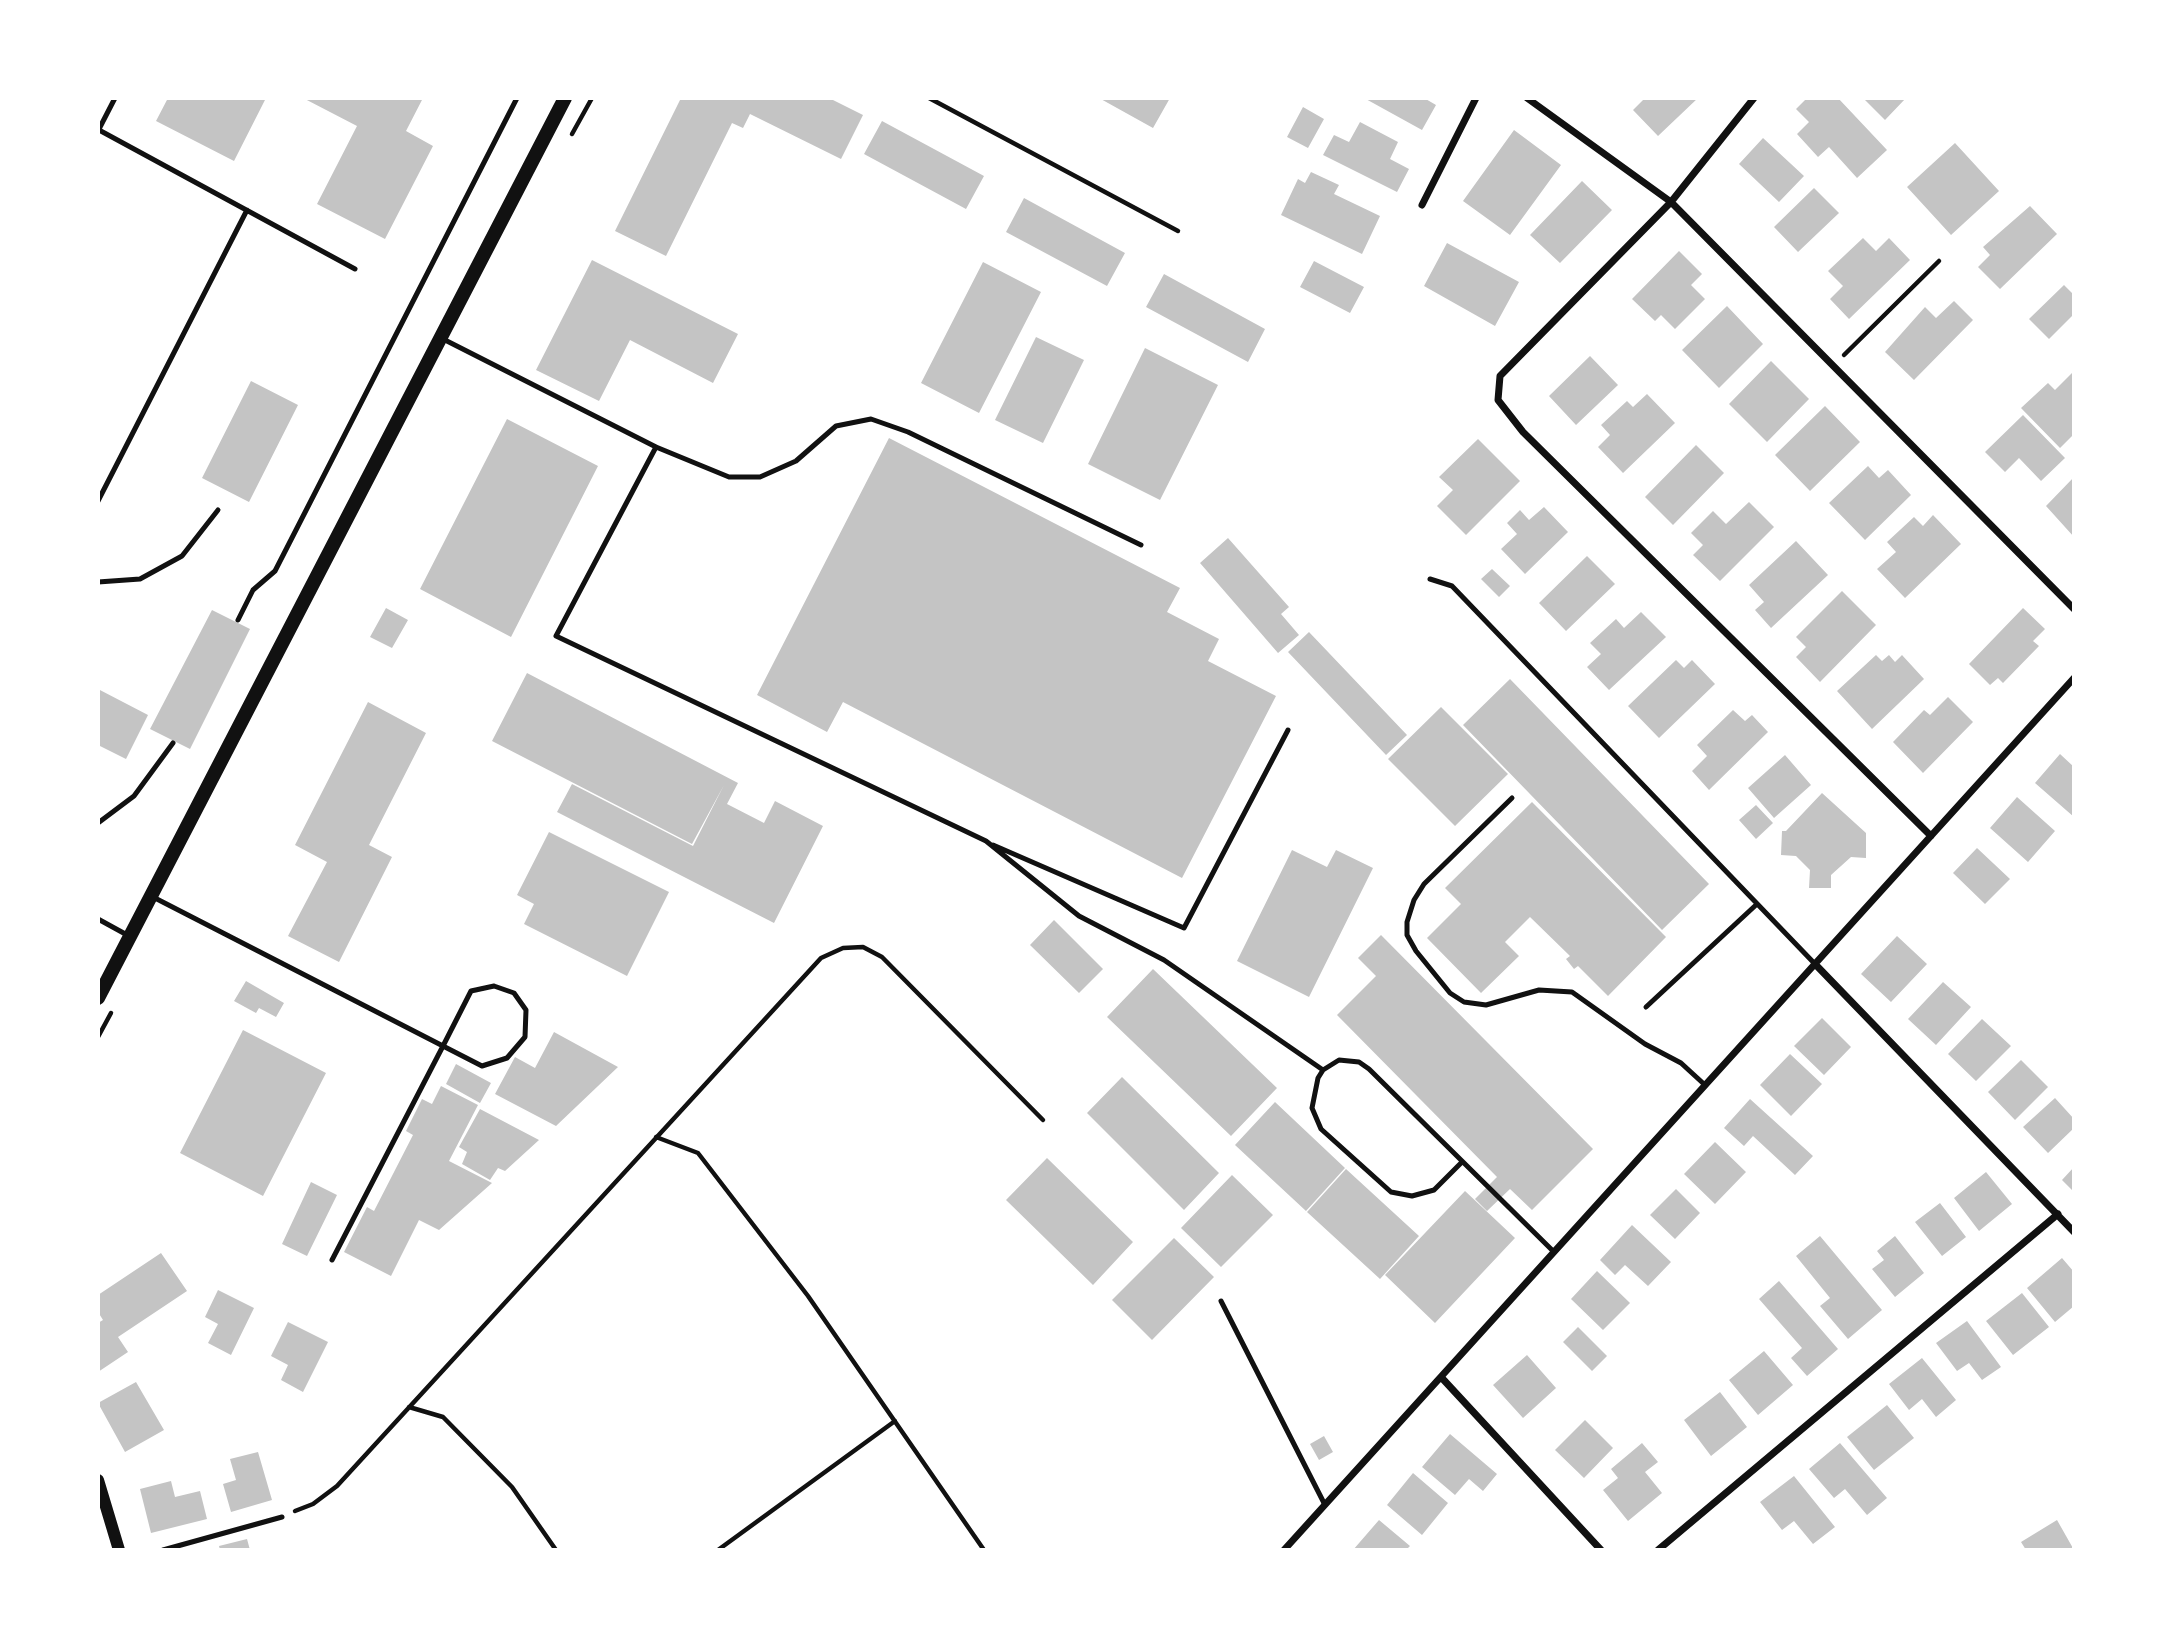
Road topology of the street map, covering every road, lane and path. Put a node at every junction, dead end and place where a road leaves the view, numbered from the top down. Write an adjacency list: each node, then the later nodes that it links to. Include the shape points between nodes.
1 (115, 98): 8 (lane)
2 (517, 98): 24 (lane, via 275,571 253,590)
3 (565, 98): 15 (main road)
4 (929, 98): 12 (path)
5 (1476, 98): 10 (street)
6 (1527, 98): 9 (street)
7 (1754, 98): 9 (street)
8 (98, 131): 11 (lane)
9 (1671, 202): 16 (street); 30 (street, via 1500,376 1498,400 1523,432)
10 (1422, 205)
11 (247, 210): 14 (lane); 18 (lane)
12 (1178, 231)
13 (1940, 261): 16 (path)
14 (355, 269)
15 (441, 338): 17 (lane); 32 (main road)
16 (1833, 365): 23 (street)
17 (656, 447): 20 (lane, via 729,477 760,477 796,461 836,426 872,419); 31 (lane, via 556,636)
18 (98, 502)
19 (218, 510): 22 (lane, via 182,556 140,579)
20 (1141, 545)
21 (1430, 579): 33 (lane, via 1452,586)
22 (98, 582)
23 (2074, 609)
24 (238, 620)
25 (2074, 678): 30 (street)
26 (1288, 730): 31 (lane, via 1184,928)
27 (173, 743): 29 (lane, via 134,796)
28 (1512, 798): 41 (lane, via 1424,884 1407,922 1416,951 1450,993 1464,1002 1486,1005 1539,990 1572,992 1645,1044 1681,1063)
29 (98, 823)
30 (1931, 836): 36 (street)
31 (986, 841): 40 (lane, via 1079,916 1164,960)
32 (151, 896): 35 (main road); 39 (lane)
33 (1758, 904): 36 (lane); 38 (lane)
34 (98, 919): 35 (lane)
35 (130, 936): 37 (main road)
36 (1815, 964): 41 (street); 45 (street)
37 (98, 998)
38 (1646, 1007)
39 (443, 1046): 39 (lane, via 482,1066 507,1058 525,1037 526,1010 514,993 494,986 471,991); 48 (lane)
40 (1323, 1069): 44 (lane, via 1339,1060 1359,1062); 44 (lane, via 1314,1088 1312,1108 1321,1129 1391,1192 1423,1194 1444,1182)
41 (1705, 1085): 47 (street)
42 (1043, 1120): 43 (path, via 883,957 863,947 843,948 821,958)
43 (656, 1137): 51 (path); 52 (path, via 698,1153 808,1296)
44 (1462, 1163): 47 (lane)
45 (2058, 1213): 46 (street); 63 (street)
46 (2074, 1232)
47 (1554, 1252): 50 (street)
48 (332, 1260)
49 (1221, 1301): 54 (lane)
50 (1441, 1377): 54 (street); 62 (street)
51 (409, 1407): 55 (path, via 337,1486 313,1504); 58 (path, via 443,1417 512,1488)
52 (895, 1421): 59 (path); 60 (path)
53 (98, 1480): 56 (street)
54 (1325, 1505): 61 (street)
55 (282, 1517): 57 (lane)
56 (119, 1550)
57 (163, 1550)
58 (556, 1550)
59 (718, 1550)
60 (984, 1550)
61 (1284, 1550)
62 (1601, 1550)
63 (1658, 1550)

